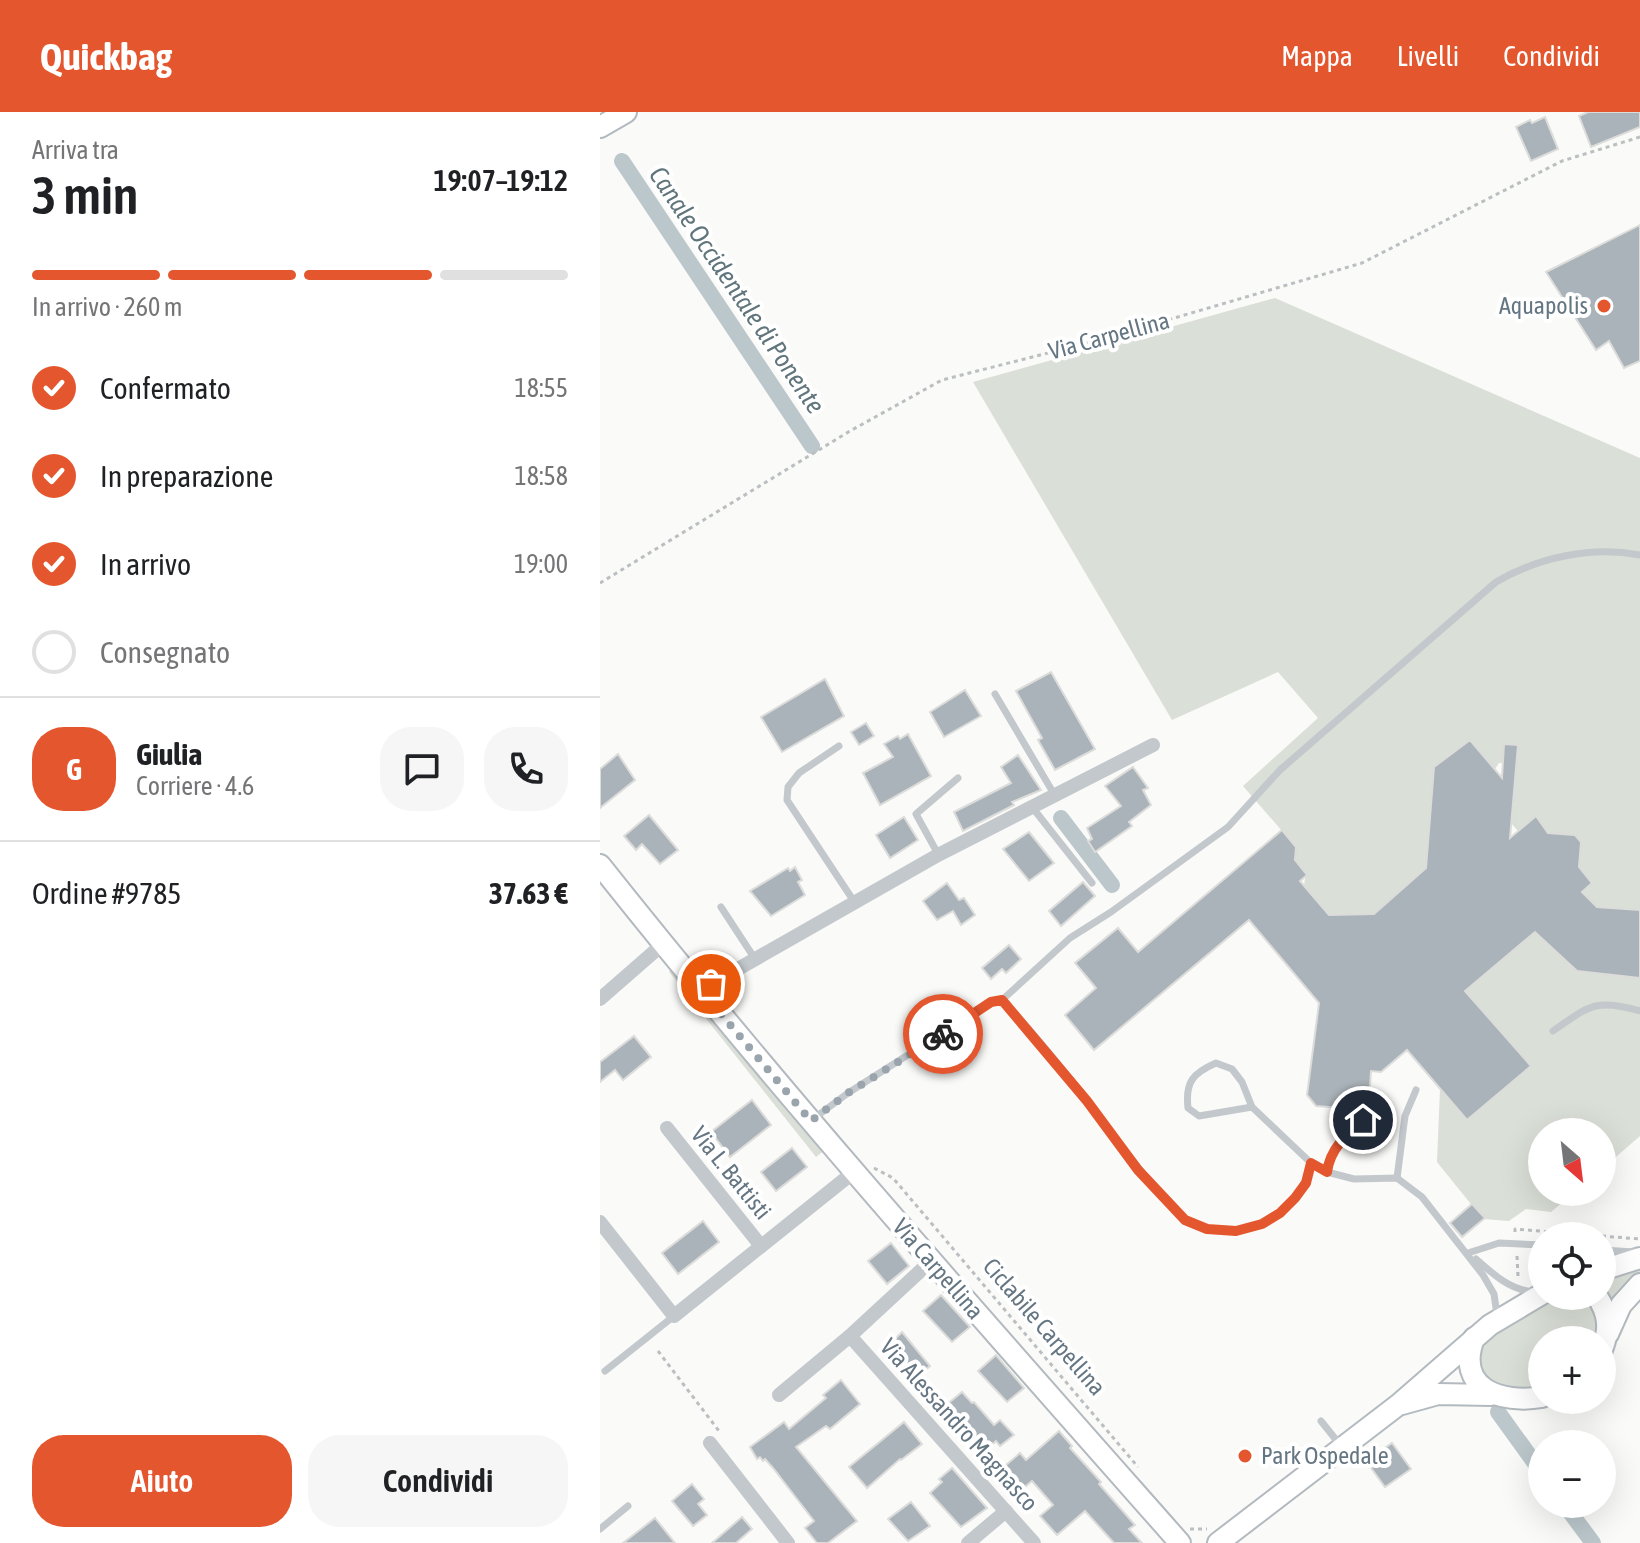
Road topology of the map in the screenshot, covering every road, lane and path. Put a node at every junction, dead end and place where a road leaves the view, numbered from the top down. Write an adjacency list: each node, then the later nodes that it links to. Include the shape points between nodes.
1 (626, 112): 2 (street)
2 (600, 127)
3 (1640, 137): 5 (path, Via Carpellina, via 1562,161 1362,263 942,380)
4 (1640, 555): 21 (lane, via 1563,555 1521,567 1496,582 1280,770 1228,827 1070,938)
5 (600, 583)
6 (995, 694): 10 (lane)
7 (1153, 745): 10 (street)
8 (839, 746): 15 (lane, via 799,773 788,787 787,800)
9 (958, 778): 12 (lane, via 916,814)
10 (1054, 794): 11 (street)
11 (1032, 807): 12 (street); 14 (lane)
12 (938, 855): 15 (street)
13 (600, 865): 17 (street, Via Carpellina)
14 (1092, 883)
15 (855, 903): 18 (street)
16 (721, 907): 18 (lane)
17 (663, 944): 19 (street, Via Carpellina); 20 (street)
18 (755, 959): 19 (street)
19 (701, 990): 27 (street, Via Carpellina)
20 (600, 999)
21 (1002, 1000): 27 (lane, via 991,1002); 29 (lane, via 1138,1170 1185,1220 1207,1229 1236,1231 1262,1224 1295,1198)
22 (1640, 1011): 23 (lane, via 1616,1004 1588,1006)
23 (1553, 1031)
24 (1416, 1090): 32 (lane, via 1405,1116)
25 (1252, 1107): 25 (lane, via 1232,1069 1216,1063 1202,1069 1186,1091 1188,1108 1199,1116); 29 (lane)
26 (1363, 1120): 31 (lane, via 1334,1150)
27 (811, 1121): 30 (street, Via Carpellina)
28 (667, 1128): 37 (street, Via L. Battisti)
29 (1311, 1163): 31 (lane)
30 (861, 1168): 37 (street, Via L. Battisti); 41 (street, Via Carpellina); 60 (path, Ciclabile Carpellina, via 893,1178)
31 (1327, 1172): 32 (lane, via 1354,1179)
32 (1397, 1178): 39 (lane, via 1422,1197)
33 (600, 1222): 46 (street)
34 (1616, 1237): 35 (path)
35 (1640, 1239)
36 (1528, 1244): 39 (lane, via 1499,1243)
37 (761, 1246): 46 (street, Via L. Battisti)
38 (1616, 1252): 40 (lane)
39 (1468, 1253): 44 (lane, via 1505,1283); 47 (lane, via 1494,1294)
40 (1640, 1255): 42 (street)
41 (930, 1262): 49 (street, Via Alessandro Magnasco); 65 (street, Via Carpellina)
42 (1616, 1264)
43 (1640, 1284): 48 (street, via 1621,1305)
44 (1528, 1291)
45 (1528, 1302): 47 (street)
46 (674, 1316): 52 (lane)
47 (1496, 1321): 50 (street)
48 (1612, 1326)
49 (850, 1336): 53 (street, Via Alessandro Magnasco); 62 (street, Via Alessandro Magnasco)
50 (1474, 1338): 54 (street, via 1470,1365 1478,1384); 56 (street)
51 (658, 1351): 58 (path, via 721,1433)
52 (605, 1371)
53 (779, 1395)
54 (1491, 1395): 55 (street); 56 (street, via 1438,1394)
55 (1528, 1398)
56 (1398, 1405): 59 (street)
57 (1321, 1421): 59 (lane)
58 (710, 1443): 66 (street)
59 (1342, 1447): 64 (street)
60 (1141, 1470)
61 (628, 1506): 63 (lane)
62 (1006, 1511): 67 (street); 68 (street, Via Alessandro Magnasco)
63 (600, 1529)
64 (1214, 1535): 65 (path)
65 (1185, 1536)
66 (788, 1543)
67 (968, 1543)
68 (1034, 1543)

